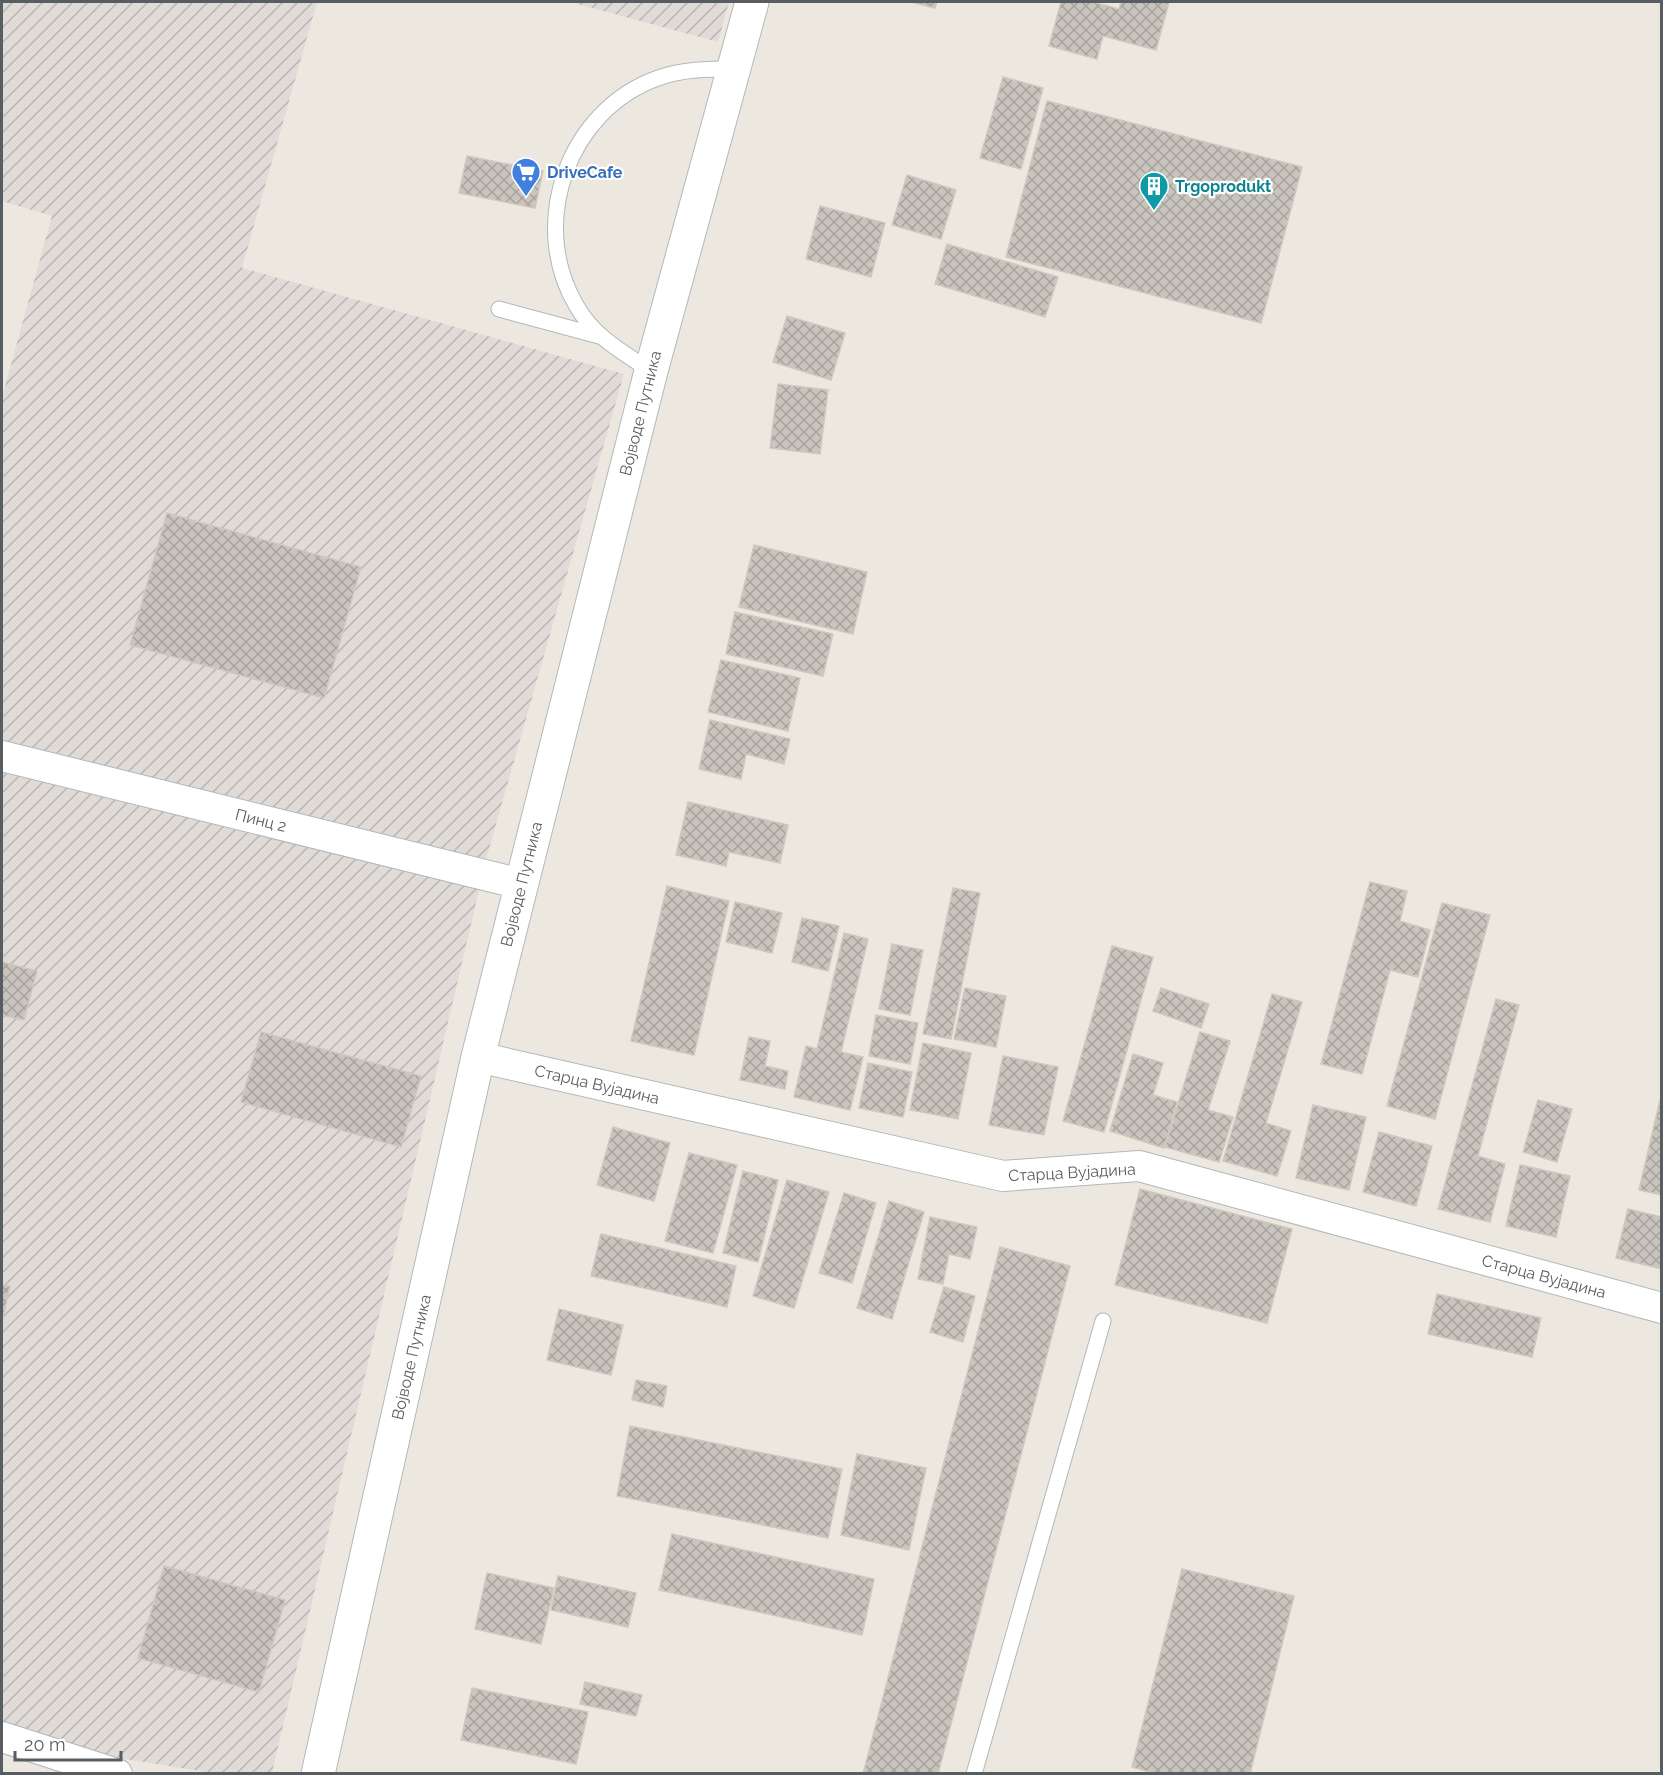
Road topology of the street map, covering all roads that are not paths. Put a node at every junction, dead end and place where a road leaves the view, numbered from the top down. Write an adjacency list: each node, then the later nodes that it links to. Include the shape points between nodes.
1 (752, 2): 2 (main road, Војводе Путника)
2 (735, 69): 4 (lane, via 695,69 658,78 622,96 593,122 571,155 558,192 557,250 560,269 576,305); 5 (main road, Војводе Путника)
3 (499, 309): 4 (lane)
4 (599, 336): 5 (lane)
5 (651, 371): 7 (main road, Војводе Путника)
6 (2, 756): 7 (street, Пинц 2)
7 (521, 884): 8 (main road, Војводе Путника)
8 (478, 1057): 9 (street, Старца Вујадина, via 1003,1176 1139,1166); 13 (main road, Војводе Путника)
9 (1662, 1308)
10 (1103, 1321): 14 (lane)
11 (2, 1737): 12 (street)
12 (117, 1773)
13 (318, 1773)
14 (974, 1773)

